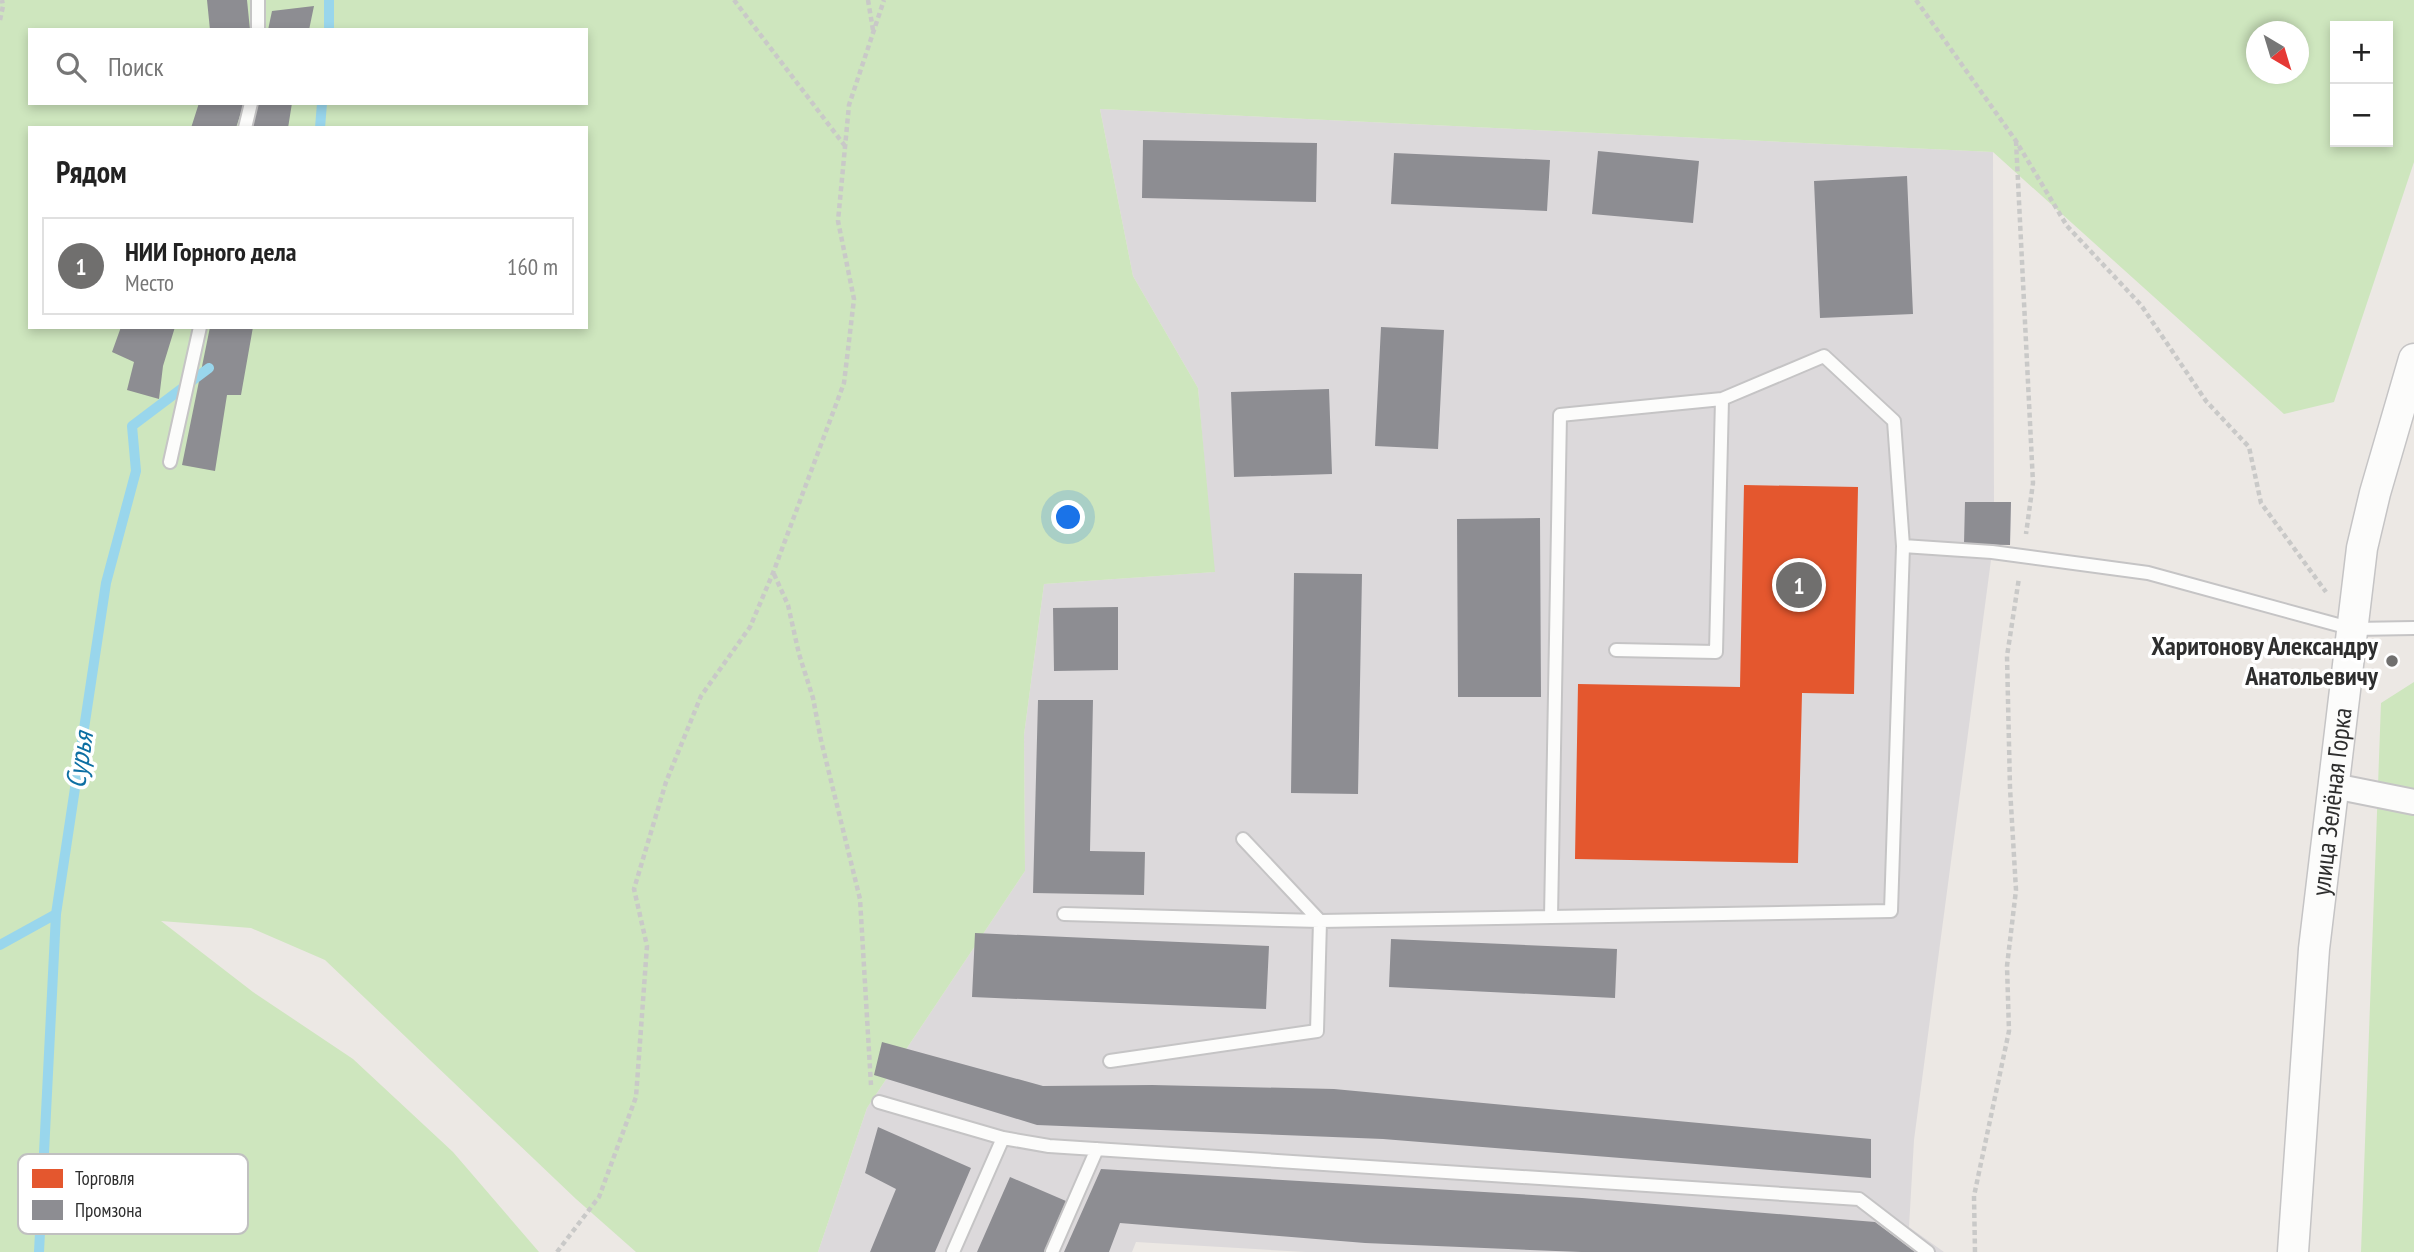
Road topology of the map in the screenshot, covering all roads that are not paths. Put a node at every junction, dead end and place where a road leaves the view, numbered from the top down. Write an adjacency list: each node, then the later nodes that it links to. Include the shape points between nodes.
1 (258, 0): 2 (lane)
2 (258, 28)
3 (251, 105): 4 (lane)
4 (246, 126)
5 (200, 329): 8 (lane)
6 (2414, 359): 11 (street, улица Зелёная Горка, via 2364,537)
7 (1722, 399): 9 (lane, via 1824,356 1894,421); 12 (lane, via 1717,652); 17 (lane, via 1560,415)
8 (170, 462)
9 (1903, 546): 11 (lane, via 1992,552 2148,573); 17 (lane, via 1891,911)
10 (2414, 628): 11 (lane)
11 (2353, 629): 13 (street, улица Зелёная Горка)
12 (1616, 650)
13 (2334, 786): 14 (street); 26 (street, улица Зелёная Горка, via 2314,949)
14 (2414, 802)
15 (1243, 839): 18 (lane)
16 (1064, 914): 18 (lane)
17 (1551, 918): 18 (lane)
18 (1320, 921): 19 (lane, via 1317,1031)
19 (1110, 1061)
20 (878, 1102): 21 (lane)
21 (1003, 1138): 22 (lane); 23 (lane)
22 (1097, 1149): 24 (lane); 25 (lane, via 1859,1199)
23 (953, 1252)
24 (1052, 1252)
25 (1928, 1252)
26 (2293, 1252)

